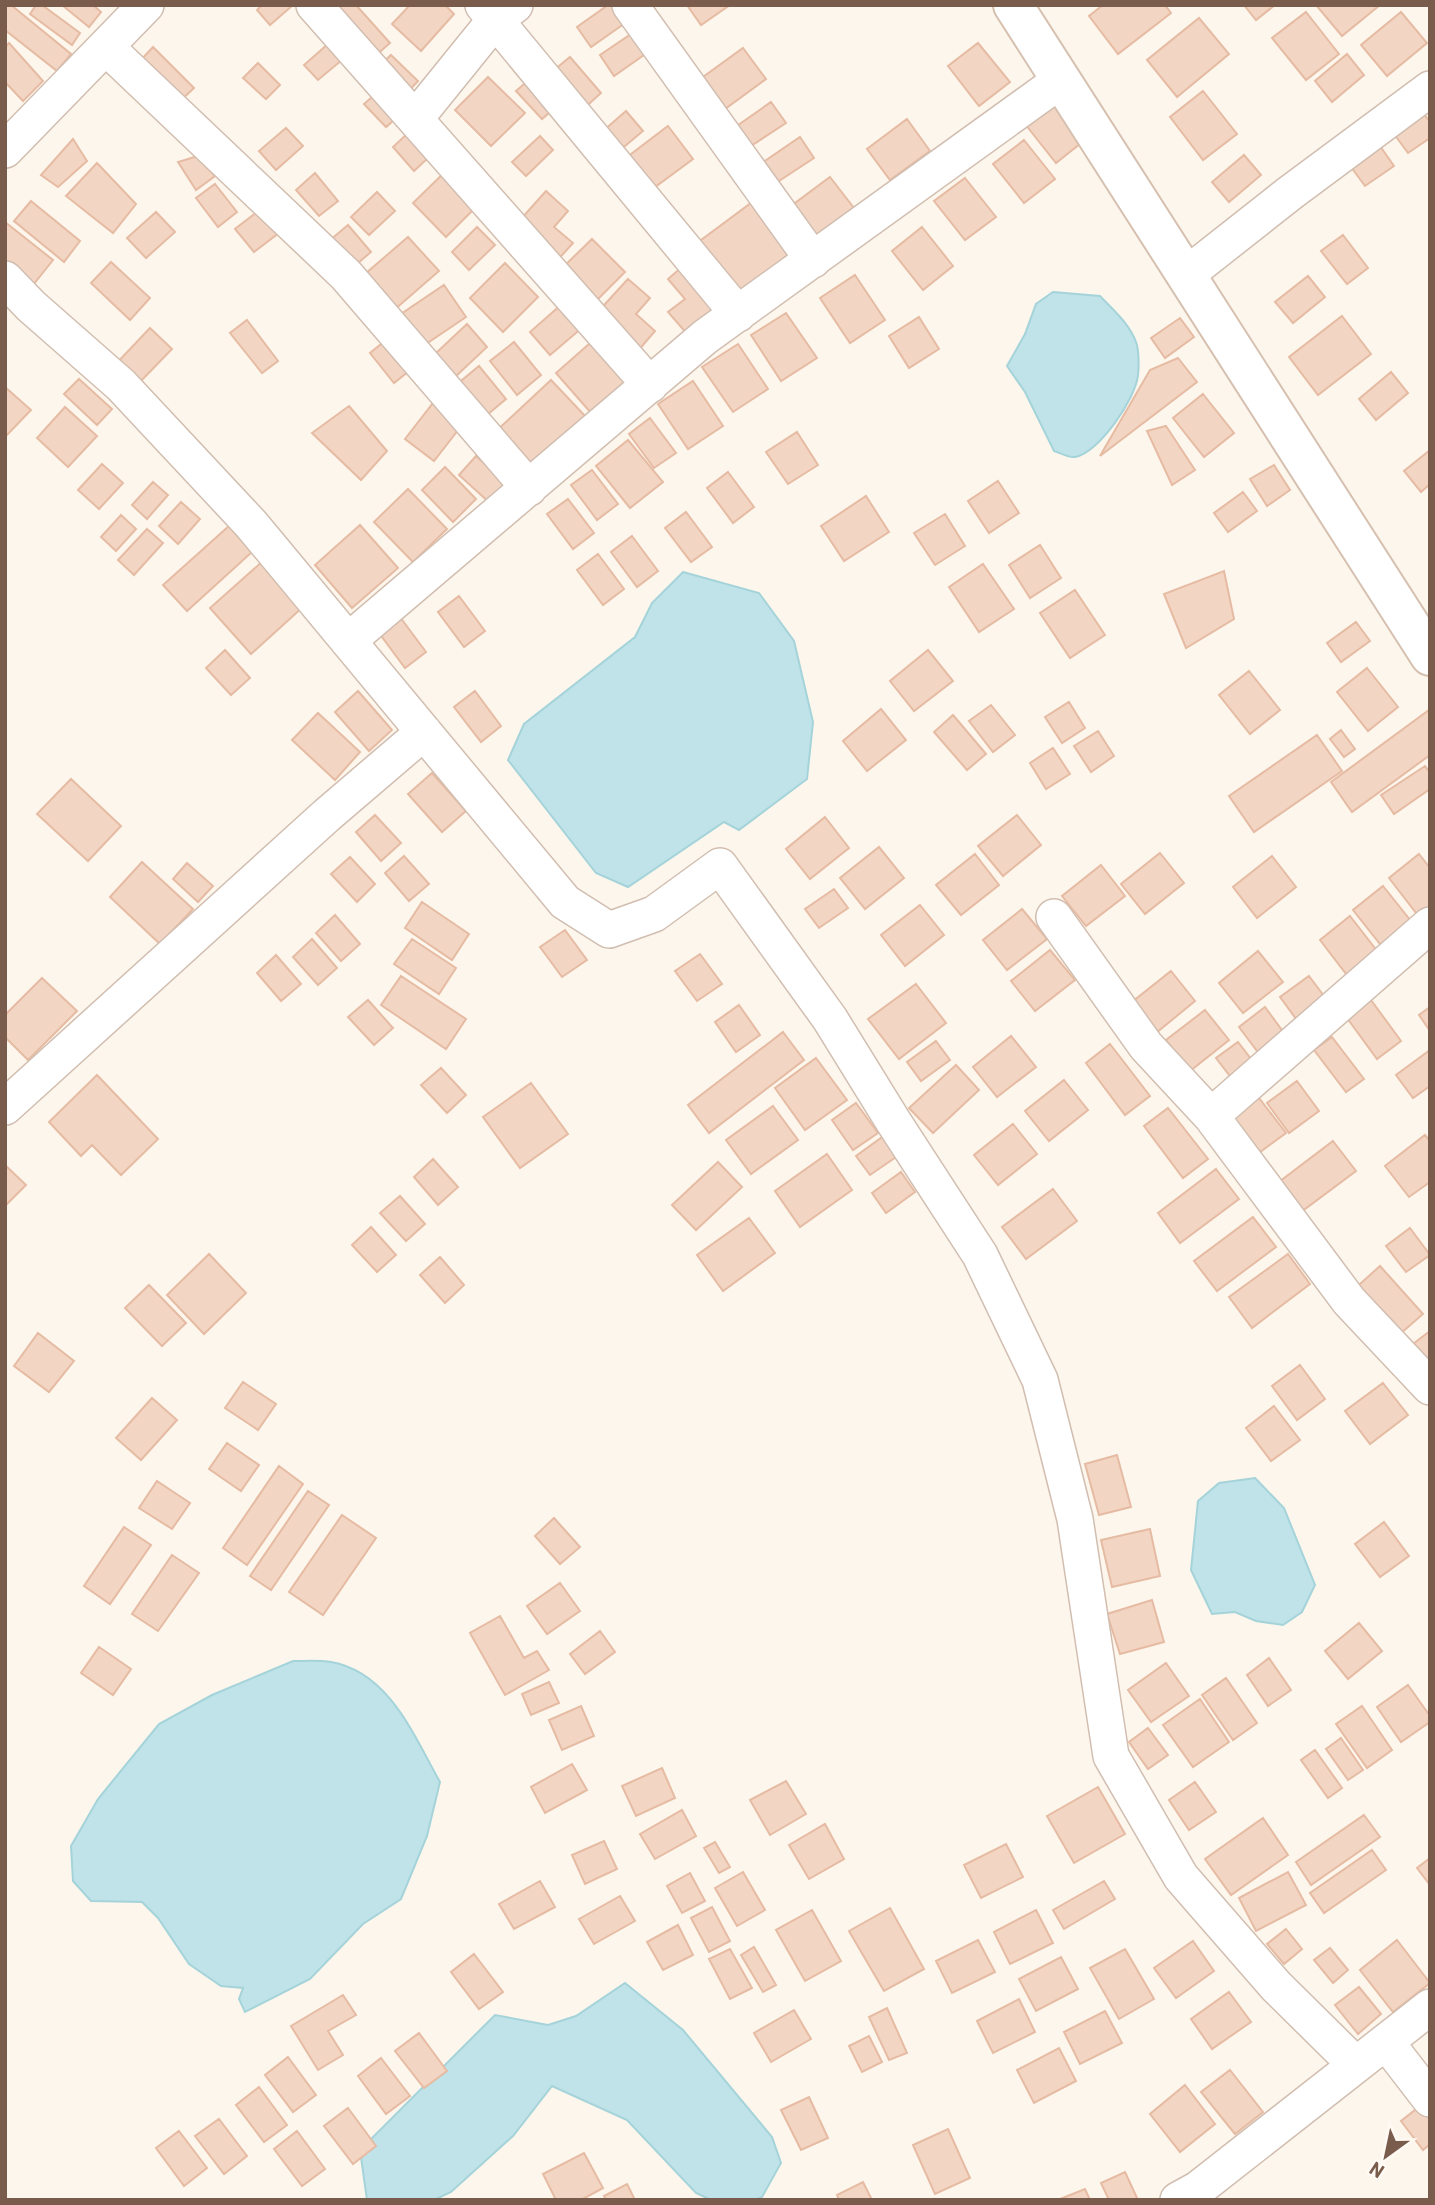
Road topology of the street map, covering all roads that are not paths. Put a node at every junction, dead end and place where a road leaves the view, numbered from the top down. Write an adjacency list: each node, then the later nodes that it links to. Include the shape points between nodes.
1 (146, 5): 6 (street)
2 (314, 5): 9 (street)
3 (629, 5): 11 (street)
4 (1013, 5): 7 (street)
5 (498, 10): 9 (street); 14 (street)
6 (106, 47): 10 (street); 16 (street, via 346,275)
7 (1061, 80): 11 (street); 12 (street)
8 (1430, 89): 12 (street)
9 (415, 119): 15 (street)
10 (5, 150)
11 (813, 260): 14 (street)
12 (1186, 275): 18 (street)
13 (5, 279): 17 (street, via 130,395 251,524)
14 (738, 314): 15 (street)
15 (650, 385): 16 (street)
16 (529, 488): 17 (street)
17 (348, 641): 19 (street)
18 (1430, 656)
19 (424, 732): 22 (street); 27 (street, via 565,902 609,930 654,914 720,866 830,1019 980,1255 1040,1380 1075,1519 1111,1756 1181,1877 1276,1986)
20 (1054, 917): 23 (street, via 1146,1046)
21 (1430, 925): 23 (street)
22 (5, 1107)
23 (1211, 1116): 24 (street, via 1349,1301)
24 (1430, 1387)
25 (1430, 2007): 26 (street)
26 (1386, 2042): 27 (street); 28 (street)
27 (1356, 2065): 29 (street)
28 (1430, 2099)
29 (1193, 2196)

